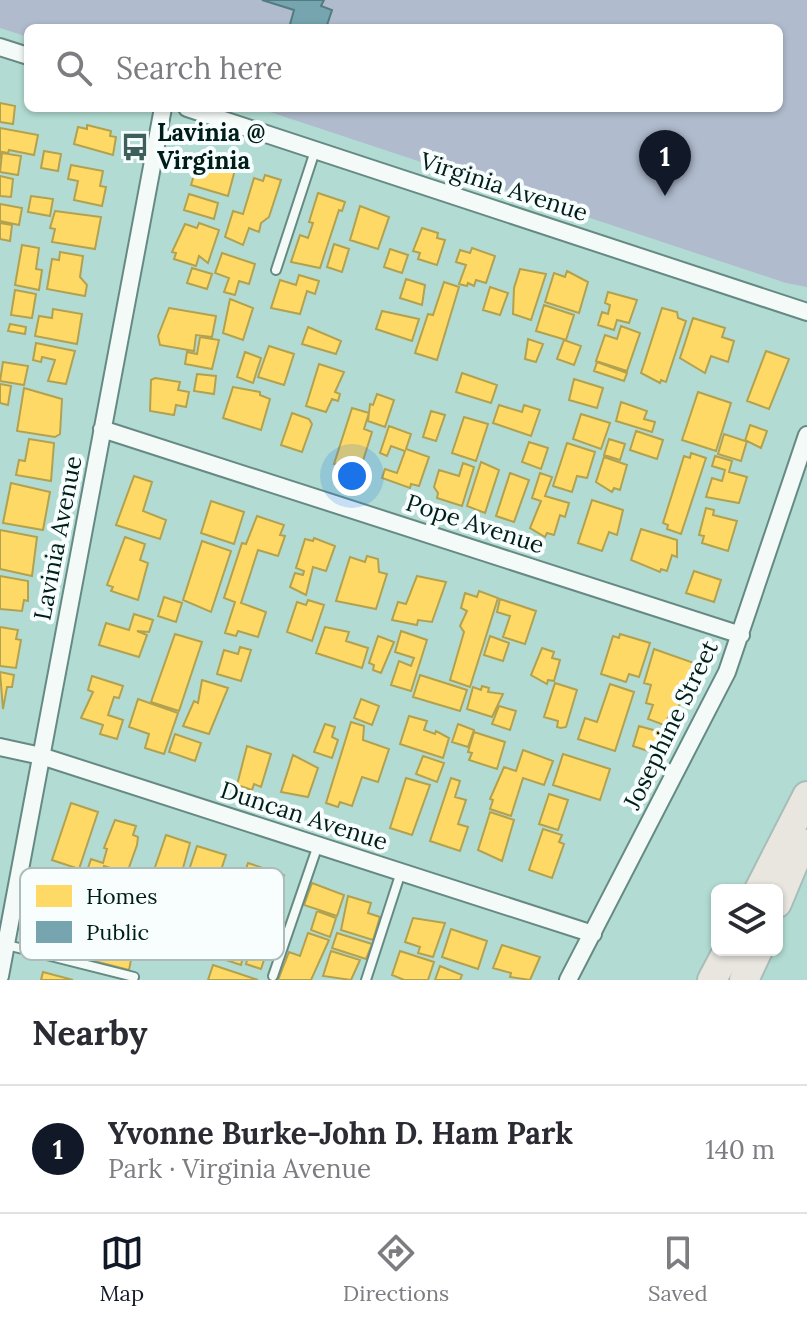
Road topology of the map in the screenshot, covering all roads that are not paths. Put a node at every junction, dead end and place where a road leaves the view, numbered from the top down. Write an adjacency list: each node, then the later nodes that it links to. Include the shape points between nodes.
1 (0, 47): 2 (street)
2 (24, 55)
3 (162, 112): 8 (street, Lavinia Avenue)
4 (199, 112): 5 (street, Virginia Avenue)
5 (316, 150): 6 (lane); 7 (street, Virginia Avenue)
6 (276, 270)
7 (807, 312)
8 (102, 429): 10 (street, Pope Avenue); 12 (street, Lavinia Avenue)
9 (807, 435): 10 (street, Josephine Street)
10 (741, 635): 21 (street, Josephine Street)
11 (0, 747): 12 (street, Duncan Avenue)
12 (41, 756): 15 (street, Duncan Avenue); 16 (street, Lavinia Avenue)
13 (807, 796): 19 (highway)
14 (807, 831): 20 (highway)
15 (318, 845): 18 (street, Duncan Avenue); 22 (lane)
16 (20, 868)
17 (20, 869): 23 (street, Lavinia Avenue)
18 (401, 872): 21 (street, Duncan Avenue); 32 (lane)
19 (762, 884)
20 (783, 889)
21 (593, 934): 33 (street, Josephine Street)
22 (284, 944)
23 (6, 945): 24 (lane); 29 (street, Lavinia Avenue)
24 (20, 948)
25 (725, 956): 34 (highway)
26 (755, 956): 35 (highway)
27 (66, 960): 31 (lane)
28 (278, 960): 30 (lane)
29 (0, 976)
30 (273, 976)
31 (134, 977)
32 (366, 980)
33 (568, 980)
34 (712, 980)
35 (744, 980)

